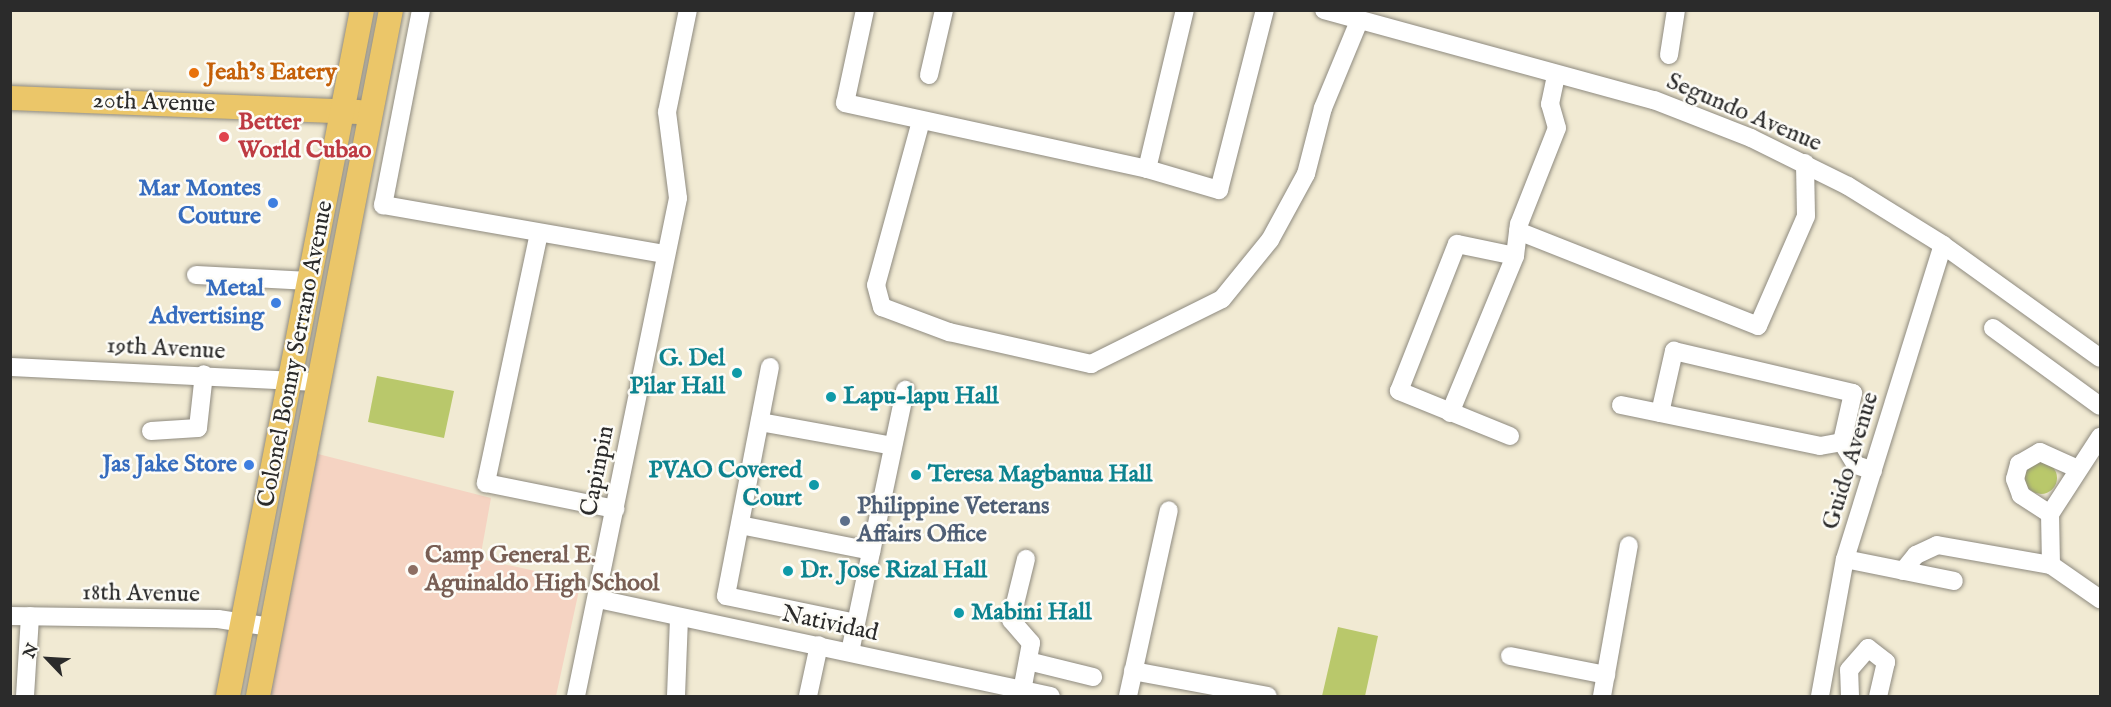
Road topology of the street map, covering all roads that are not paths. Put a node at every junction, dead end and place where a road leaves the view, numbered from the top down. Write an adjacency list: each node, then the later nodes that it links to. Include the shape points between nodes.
1 (363, 10): 16 (main road, Colonel Bonny Serrano Avenue)
2 (391, 10): 17 (main road, Colonel Bonny Serrano Avenue)
3 (421, 10): 22 (street, via 383,205)
4 (688, 10): 24 (street, Capinpin, via 667,112 678,198)
5 (865, 10): 18 (street, via 845,103)
6 (944, 10): 13 (street)
7 (1185, 10): 20 (street)
8 (1265, 10): 20 (street, via 1219,190)
9 (1324, 10): 11 (street, Segundo Avenue)
10 (1676, 10): 12 (street)
11 (1369, 19): 14 (street, Segundo Avenue); 18 (street, via 1323,108 1306,174 1270,240 1222,299 1091,364 949,332 882,308 876,285)
12 (1669, 55)
13 (929, 75)
14 (1556, 76): 19 (street, Segundo Avenue, via 1654,100); 21 (street, via 1550,104 1557,128)
15 (10, 98): 16 (main road, 20th Avenue)
16 (343, 111): 17 (main road, 20th Avenue); 27 (main road, Colonel Bonny Serrano Avenue)
17 (370, 113): 34 (main road, Colonel Bonny Serrano Avenue)
18 (921, 121): 20 (street)
19 (1804, 163): 21 (street, via 1806,216 1758,326); 23 (street, Segundo Avenue)
20 (1147, 169)
21 (1518, 231): 25 (street)
22 (539, 234): 24 (street); 48 (street, via 486,483)
23 (1943, 245): 29 (street, Segundo Avenue); 47 (street, Guido Avenue)
24 (665, 254): 48 (street, Capinpin)
25 (1515, 256): 38 (street); 38 (street, via 1457,244 1399,391)
26 (196, 276): 27 (street)
27 (310, 281): 33 (main road, Colonel Bonny Serrano Avenue)
28 (1993, 328): 37 (street)
29 (2100, 358)
30 (10, 367): 32 (street, 19th Avenue)
31 (770, 367): 40 (street)
32 (204, 374): 33 (street, 19th Avenue); 41 (street, via 198,428)
33 (292, 380): 34 (street, 19th Avenue); 64 (main road, Colonel Bonny Serrano Avenue)
34 (318, 382): 66 (main road, Colonel Bonny Serrano Avenue)
35 (905, 390): 45 (street)
36 (1621, 405): 39 (street)
37 (2100, 405)
38 (1450, 413): 42 (street)
39 (1660, 413): 44 (street, via 1820,446); 44 (street, via 1674,351 1853,393)
40 (760, 422): 45 (street); 51 (street)
41 (151, 431)
42 (1510, 436)
43 (2100, 437): 46 (street)
44 (1842, 442): 47 (street, via 1856,465)
45 (893, 446): 53 (street)
46 (2078, 469): 50 (street); 50 (street, via 2040,452 2019,464 2015,479 2021,495)
47 (1873, 471): 55 (street, Guido Avenue)
48 (615, 509): 59 (street, Capinpin)
49 (1169, 510): 71 (street)
50 (2050, 514): 56 (street)
51 (740, 525): 53 (street); 65 (street, via 726,596)
52 (1629, 545): 72 (street)
53 (871, 551): 65 (street)
54 (1026, 559): 70 (street, via 1011,620 1031,643)
55 (1845, 559): 57 (street); 85 (street, Guido Avenue)
56 (2052, 565): 57 (street, via 1937,544 1916,555); 60 (street)
57 (1904, 571): 58 (street)
58 (1954, 581)
59 (598, 599): 63 (street, Natividad); 78 (street, Capinpin)
60 (2100, 599)
61 (10, 616): 62 (street, 18th Avenue)
62 (30, 616): 64 (street, 18th Avenue); 75 (street)
63 (679, 618): 67 (street, Natividad); 79 (street)
64 (242, 622): 66 (street, 18th Avenue); 76 (main road, Colonel Bonny Serrano Avenue)
65 (856, 623): 68 (street)
66 (270, 627): 77 (main road, Colonel Bonny Serrano Avenue)
67 (819, 645): 68 (street, Natividad); 80 (street)
68 (850, 652): 74 (street, Natividad)
69 (1510, 656): 72 (street)
70 (1028, 662): 73 (street); 74 (street)
71 (1133, 671): 82 (street); 83 (street)
72 (1606, 675): 84 (street)
73 (1093, 676)
74 (1022, 691): 81 (street, Natividad)
75 (26, 696)
76 (228, 696)
77 (258, 696)
78 (576, 696)
79 (676, 696)
80 (808, 696)
81 (1052, 696)
82 (1128, 696)
83 (1268, 696)
84 (1602, 696)
85 (1820, 696)
86 (1850, 696): 87 (street, via 1850,670 1868,648 1876,648 1886,662)
87 (1878, 696)

